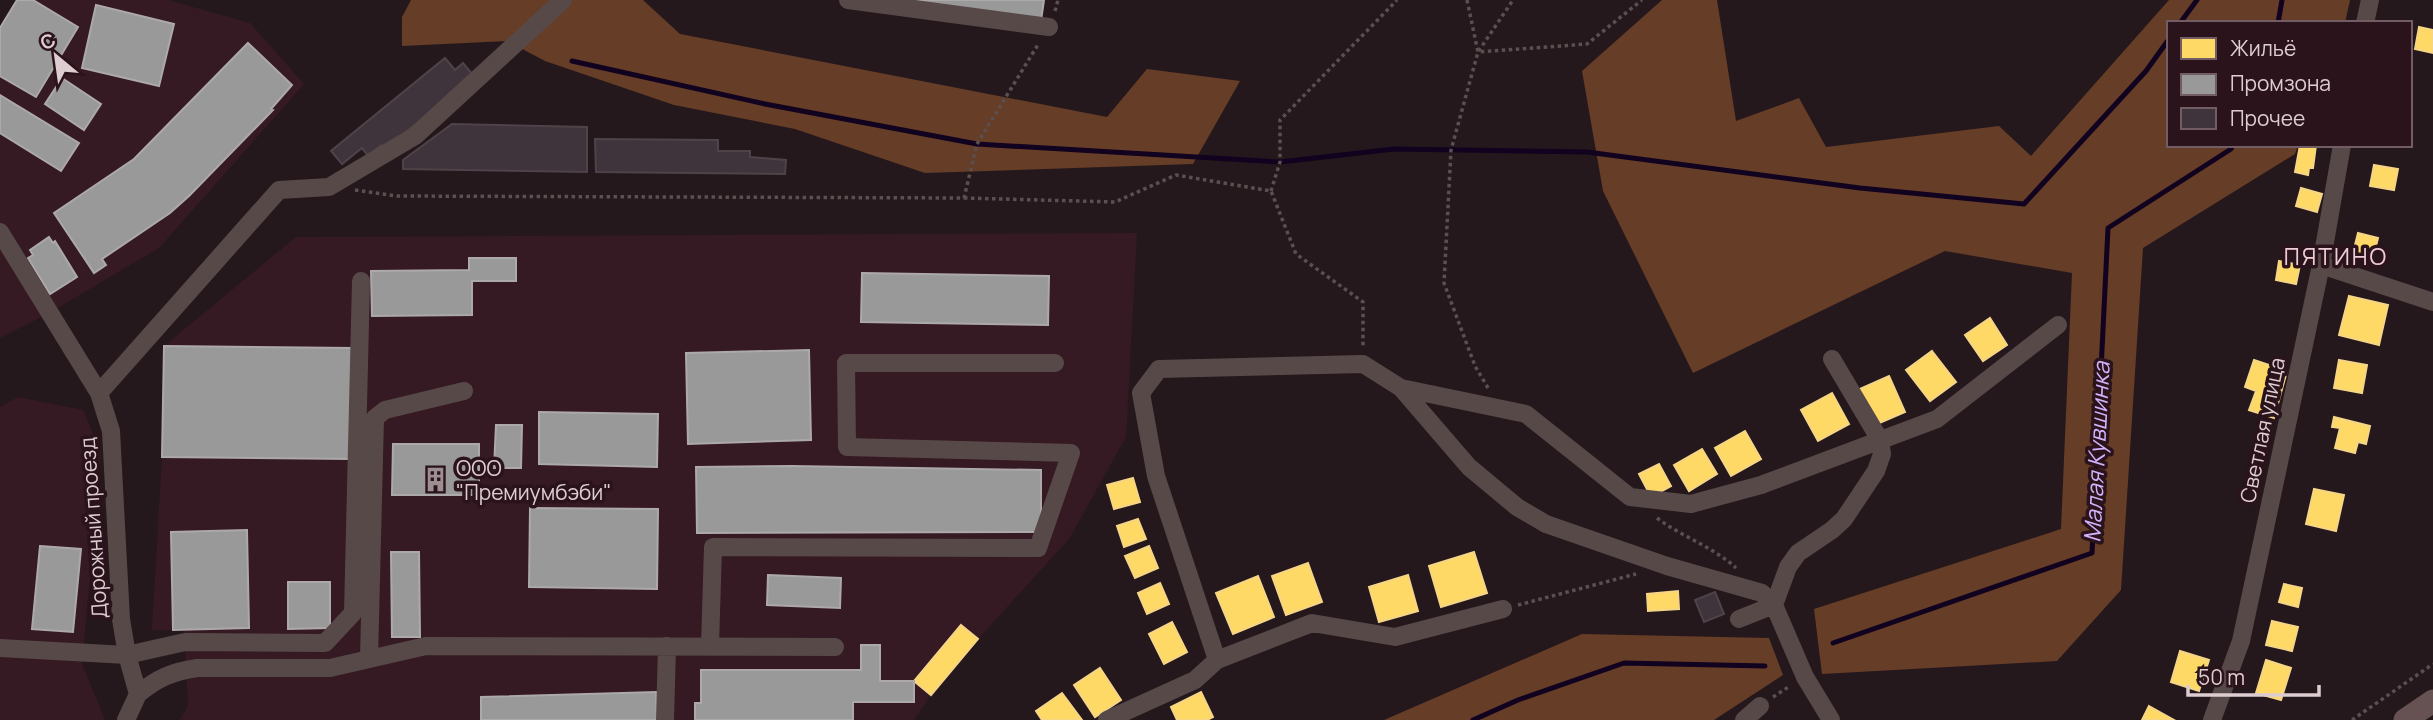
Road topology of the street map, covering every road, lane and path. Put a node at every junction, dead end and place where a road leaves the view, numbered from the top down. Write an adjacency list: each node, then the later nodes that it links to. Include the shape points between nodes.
1 (563, 0): 13 (street, via 415,136)
2 (848, 0): 10 (street)
3 (1058, 0): 10 (path)
4 (1397, 0): 14 (path, via 1280,120 1280,162)
5 (1467, 0): 11 (path)
6 (1513, 0): 11 (path)
7 (1642, 0): 11 (path, via 1587,44)
8 (2370, 0): 9 (street)
9 (2365, 21)
10 (1049, 27): 15 (path, via 977,144)
11 (1478, 52): 27 (path, via 1451,150 1444,283 1475,366)
12 (2342, 147): 17 (street, Светлая улица)
13 (329, 187): 15 (path, via 397,196); 26 (street, via 279,190)
14 (1271, 191): 15 (path, via 1176,175 1115,202); 23 (path, via 1296,254 1363,302)
15 (964, 198)
16 (0, 232): 26 (street, Дорожный проезд)
17 (2321, 265): 19 (street); 52 (street, Светлая улица, via 2241,640)
18 (361, 281): 39 (street, via 353,613 325,643 185,642)
19 (2433, 302)
20 (2058, 325): 28 (street, via 1937,419)
21 (1832, 359): 28 (street)
22 (1055, 363): 36 (street, via 846,363 847,447 1071,453 1038,548 713,547)
23 (1363, 364): 24 (street); 41 (street, via 1159,369 1141,393 1156,476)
24 (1401, 388): 27 (street); 30 (street, via 1469,467 1517,507 1546,524)
25 (464, 391): 40 (street, via 385,410 376,418)
26 (99, 393): 39 (street, Дорожный проезд, via 111,431)
27 (1499, 408): 29 (street, via 1526,414)
28 (1880, 440): 29 (street, via 1761,485 1691,504); 32 (street, via 1882,454 1876,471 1844,519 1798,553 1788,566)
29 (1630, 498): 31 (path, via 1670,528 1720,553)
30 (1667, 566): 32 (street, via 1762,593); 33 (path)
31 (1737, 569)
32 (1774, 605): 34 (street); 43 (street)
33 (1503, 609): 41 (street, via 1395,637 1312,623)
34 (1739, 619)
35 (667, 646): 36 (street); 40 (street, via 426,646); 48 (street)
36 (710, 646): 37 (street)
37 (835, 647)
38 (0, 648): 39 (street)
39 (127, 655): 44 (street, Дорожный проезд)
40 (369, 659): 44 (street, via 330,668 177,671 156,679)
41 (1217, 660): 49 (street, via 1195,680)
42 (2433, 664): 53 (path)
43 (1805, 677): 46 (path); 51 (street)
44 (138, 694): 47 (street)
45 (2433, 701): 54 (main road)
46 (1760, 706): 50 (street)
47 (126, 720)
48 (665, 720)
49 (1107, 720)
50 (1744, 720)
51 (1831, 720)
52 (2212, 720)
53 (2352, 720)
54 (2405, 720)

